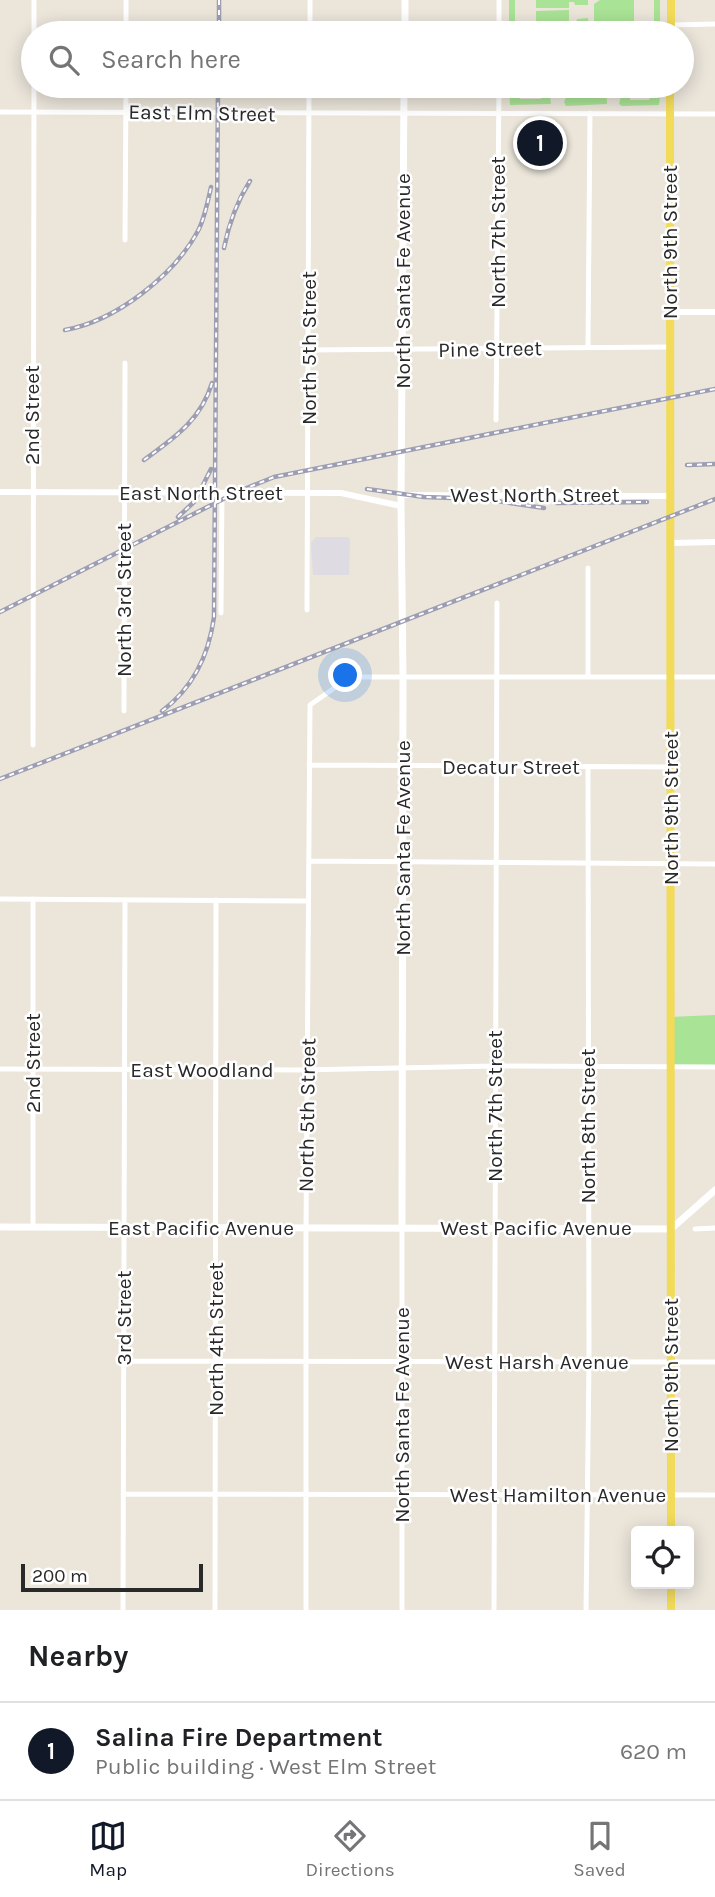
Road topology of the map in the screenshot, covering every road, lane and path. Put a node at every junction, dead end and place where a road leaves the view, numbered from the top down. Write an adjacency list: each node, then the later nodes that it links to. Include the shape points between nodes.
1 (34, 0): 7 (street)
2 (126, 0): 8 (street)
3 (310, 0): 9 (street)
4 (405, 0): 10 (main road)
5 (499, 0): 11 (street)
6 (671, 0): 12 (main road)
7 (34, 21)
8 (126, 21)
9 (310, 21)
10 (404, 21)
11 (499, 21)
12 (671, 21)
13 (715, 24): 14 (street)
14 (694, 26)
15 (34, 98): 21 (street, 2nd Street)
16 (126, 98): 23 (street)
17 (309, 98): 26 (street, North 5th Street)
18 (404, 98): 24 (main road, North Santa Fe Avenue)
19 (499, 98): 27 (street, North 7th Street)
20 (670, 98): 28 (main road, North 9th Street)
21 (33, 111): 22 (street, East Elm Street); 23 (street, East Elm Street); 41 (street, 2nd Street)
22 (0, 112)
23 (126, 112): 26 (street, East Elm Street); 30 (street)
24 (404, 113): 26 (street, East Elm Street); 27 (street, East Elm Street); 37 (main road, North Santa Fe Avenue)
25 (590, 113): 27 (street, East Elm Street); 28 (street, East Elm Street); 33 (street)
26 (309, 114): 36 (street, North 5th Street)
27 (499, 114): 35 (street, North 7th Street)
28 (670, 114): 29 (street, East Elm Street); 31 (main road, North 9th Street)
29 (715, 114)
30 (125, 240)
31 (671, 312): 32 (street); 34 (main road, North 9th Street)
32 (715, 312)
33 (589, 347): 34 (street, Pine Street); 35 (street, Pine Street)
34 (670, 347): 46 (main road, North 9th Street)
35 (497, 349): 37 (street, Pine Street); 39 (street, North 7th Street)
36 (309, 350): 37 (street, Pine Street); 44 (street, North 5th Street)
37 (403, 351): 45 (main road, North Santa Fe Avenue)
38 (125, 363): 42 (street, North 3rd Street)
39 (496, 419)
40 (0, 492): 41 (street, East North Street)
41 (32, 492): 42 (street, East North Street); 60 (street, 2nd Street)
42 (124, 492): 43 (street, East North Street); 59 (street, North 3rd Street)
43 (222, 493): 44 (street, East North Street); 53 (street)
44 (307, 493): 47 (street, East North Street, via 341,493); 52 (street, North 5th Street)
45 (401, 495): 46 (street, West North Street); 47 (main road, North Santa Fe Avenue)
46 (670, 496): 49 (main road, North 9th Street)
47 (401, 506): 54 (main road, North Santa Fe Avenue)
48 (715, 542): 49 (street)
49 (671, 543): 57 (main road, North 9th Street)
50 (588, 568): 56 (street)
51 (497, 603): 55 (street, North 7th Street)
52 (307, 610)
53 (221, 612)
54 (403, 675): 55 (street); 61 (street, North 5th Street, via 350,677 310,705); 62 (main road, North Santa Fe Avenue)
55 (496, 676): 56 (street); 63 (street, North 7th Street)
56 (588, 676): 57 (street)
57 (671, 676): 58 (street); 65 (main road, North 9th Street)
58 (715, 677)
59 (124, 711)
60 (33, 745)
61 (309, 765): 62 (street, Decatur Street); 66 (street, North 5th Street)
62 (403, 766): 63 (street, Decatur Street); 67 (main road, North Santa Fe Avenue)
63 (496, 767): 64 (street, Decatur Street); 68 (street, North 7th Street)
64 (588, 767): 65 (street, Decatur Street); 69 (street, North 8th Street)
65 (671, 767): 70 (main road, North 9th Street)
66 (309, 862): 67 (street); 76 (street, North 5th Street)
67 (403, 862): 68 (street); 80 (main road, North Santa Fe Avenue)
68 (496, 863): 69 (street); 77 (street, North 7th Street)
69 (587, 863): 70 (street); 78 (street, North 8th Street)
70 (671, 864): 71 (street); 79 (main road, North 9th Street)
71 (715, 864)
72 (0, 899): 73 (street)
73 (33, 899): 74 (street); 84 (street, 2nd Street)
74 (125, 900): 75 (street); 85 (street, 3rd Street)
75 (216, 900): 76 (street); 86 (street, North 4th Street)
76 (308, 901): 82 (street, North 5th Street)
77 (495, 1066): 78 (street, East Woodland); 80 (street, East Woodland); 94 (street, North 7th Street)
78 (588, 1066): 79 (street, East Woodland); 95 (street, North 8th Street)
79 (670, 1066): 81 (street, East Woodland); 96 (main road, North 9th Street)
80 (404, 1067): 82 (street, East Woodland); 93 (main road, North Santa Fe Avenue)
81 (715, 1067)
82 (308, 1068): 86 (street, East Woodland); 92 (street, North 5th Street)
83 (0, 1069): 84 (street, East Woodland)
84 (33, 1069): 85 (street, East Woodland); 89 (street, 2nd Street)
85 (124, 1070): 86 (street, East Woodland); 90 (street, 3rd Street)
86 (217, 1070): 91 (street, North 4th Street)
87 (715, 1190): 96 (main road)
88 (0, 1227): 89 (main road, East Pacific Avenue)
89 (33, 1227): 90 (main road, East Pacific Avenue)
90 (124, 1227): 91 (main road, East Pacific Avenue); 99 (street, 3rd Street)
91 (216, 1228): 92 (main road, East Pacific Avenue); 100 (street, North 4th Street)
92 (306, 1228): 93 (main road, East Pacific Avenue); 101 (street, North 5th Street)
93 (402, 1228): 94 (main road, West Pacific Avenue); 102 (street, North Santa Fe Avenue)
94 (495, 1228): 95 (main road, West Pacific Avenue); 103 (street, North 7th Street)
95 (588, 1228): 96 (main road, West Pacific Avenue); 106 (street, North 8th Street)
96 (671, 1228): 104 (main road, North 9th Street)
97 (695, 1228): 98 (street)
98 (715, 1228)
99 (124, 1361): 100 (street, West Harsh Avenue); 107 (street, 3rd Street)
100 (216, 1362): 101 (street, West Harsh Avenue); 108 (street, North 4th Street)
101 (308, 1362): 102 (street, West Harsh Avenue); 109 (street, North 5th Street)
102 (402, 1362): 103 (street, West Harsh Avenue); 114 (street, North Santa Fe Avenue)
103 (494, 1362): 106 (street, West Harsh Avenue); 110 (street, North 7th Street)
104 (671, 1362): 105 (street, West Harsh Avenue); 106 (street, West Harsh Avenue); 112 (main road, North 9th Street)
105 (715, 1362)
106 (589, 1363): 111 (street, North 8th Street)
107 (123, 1494): 108 (street, West Hamilton Avenue); 117 (street, 3rd Street)
108 (215, 1494): 109 (street, West Hamilton Avenue); 118 (street, North 4th Street)
109 (307, 1495): 114 (street, West Hamilton Avenue); 119 (street, North 5th Street)
110 (494, 1495): 111 (street, West Hamilton Avenue); 114 (street, West Hamilton Avenue); 121 (street, North 7th Street)
111 (586, 1495): 112 (street, West Hamilton Avenue); 122 (street, North 8th Street)
112 (671, 1495): 113 (street, West Hamilton Avenue); 115 (main road, North 9th Street)
113 (715, 1495)
114 (402, 1496): 120 (street, North Santa Fe Avenue)
115 (671, 1526)
116 (671, 1589): 123 (main road)
117 (123, 1610)
118 (215, 1610)
119 (306, 1610)
120 (402, 1610)
121 (494, 1610)
122 (586, 1610)
123 (671, 1610)

